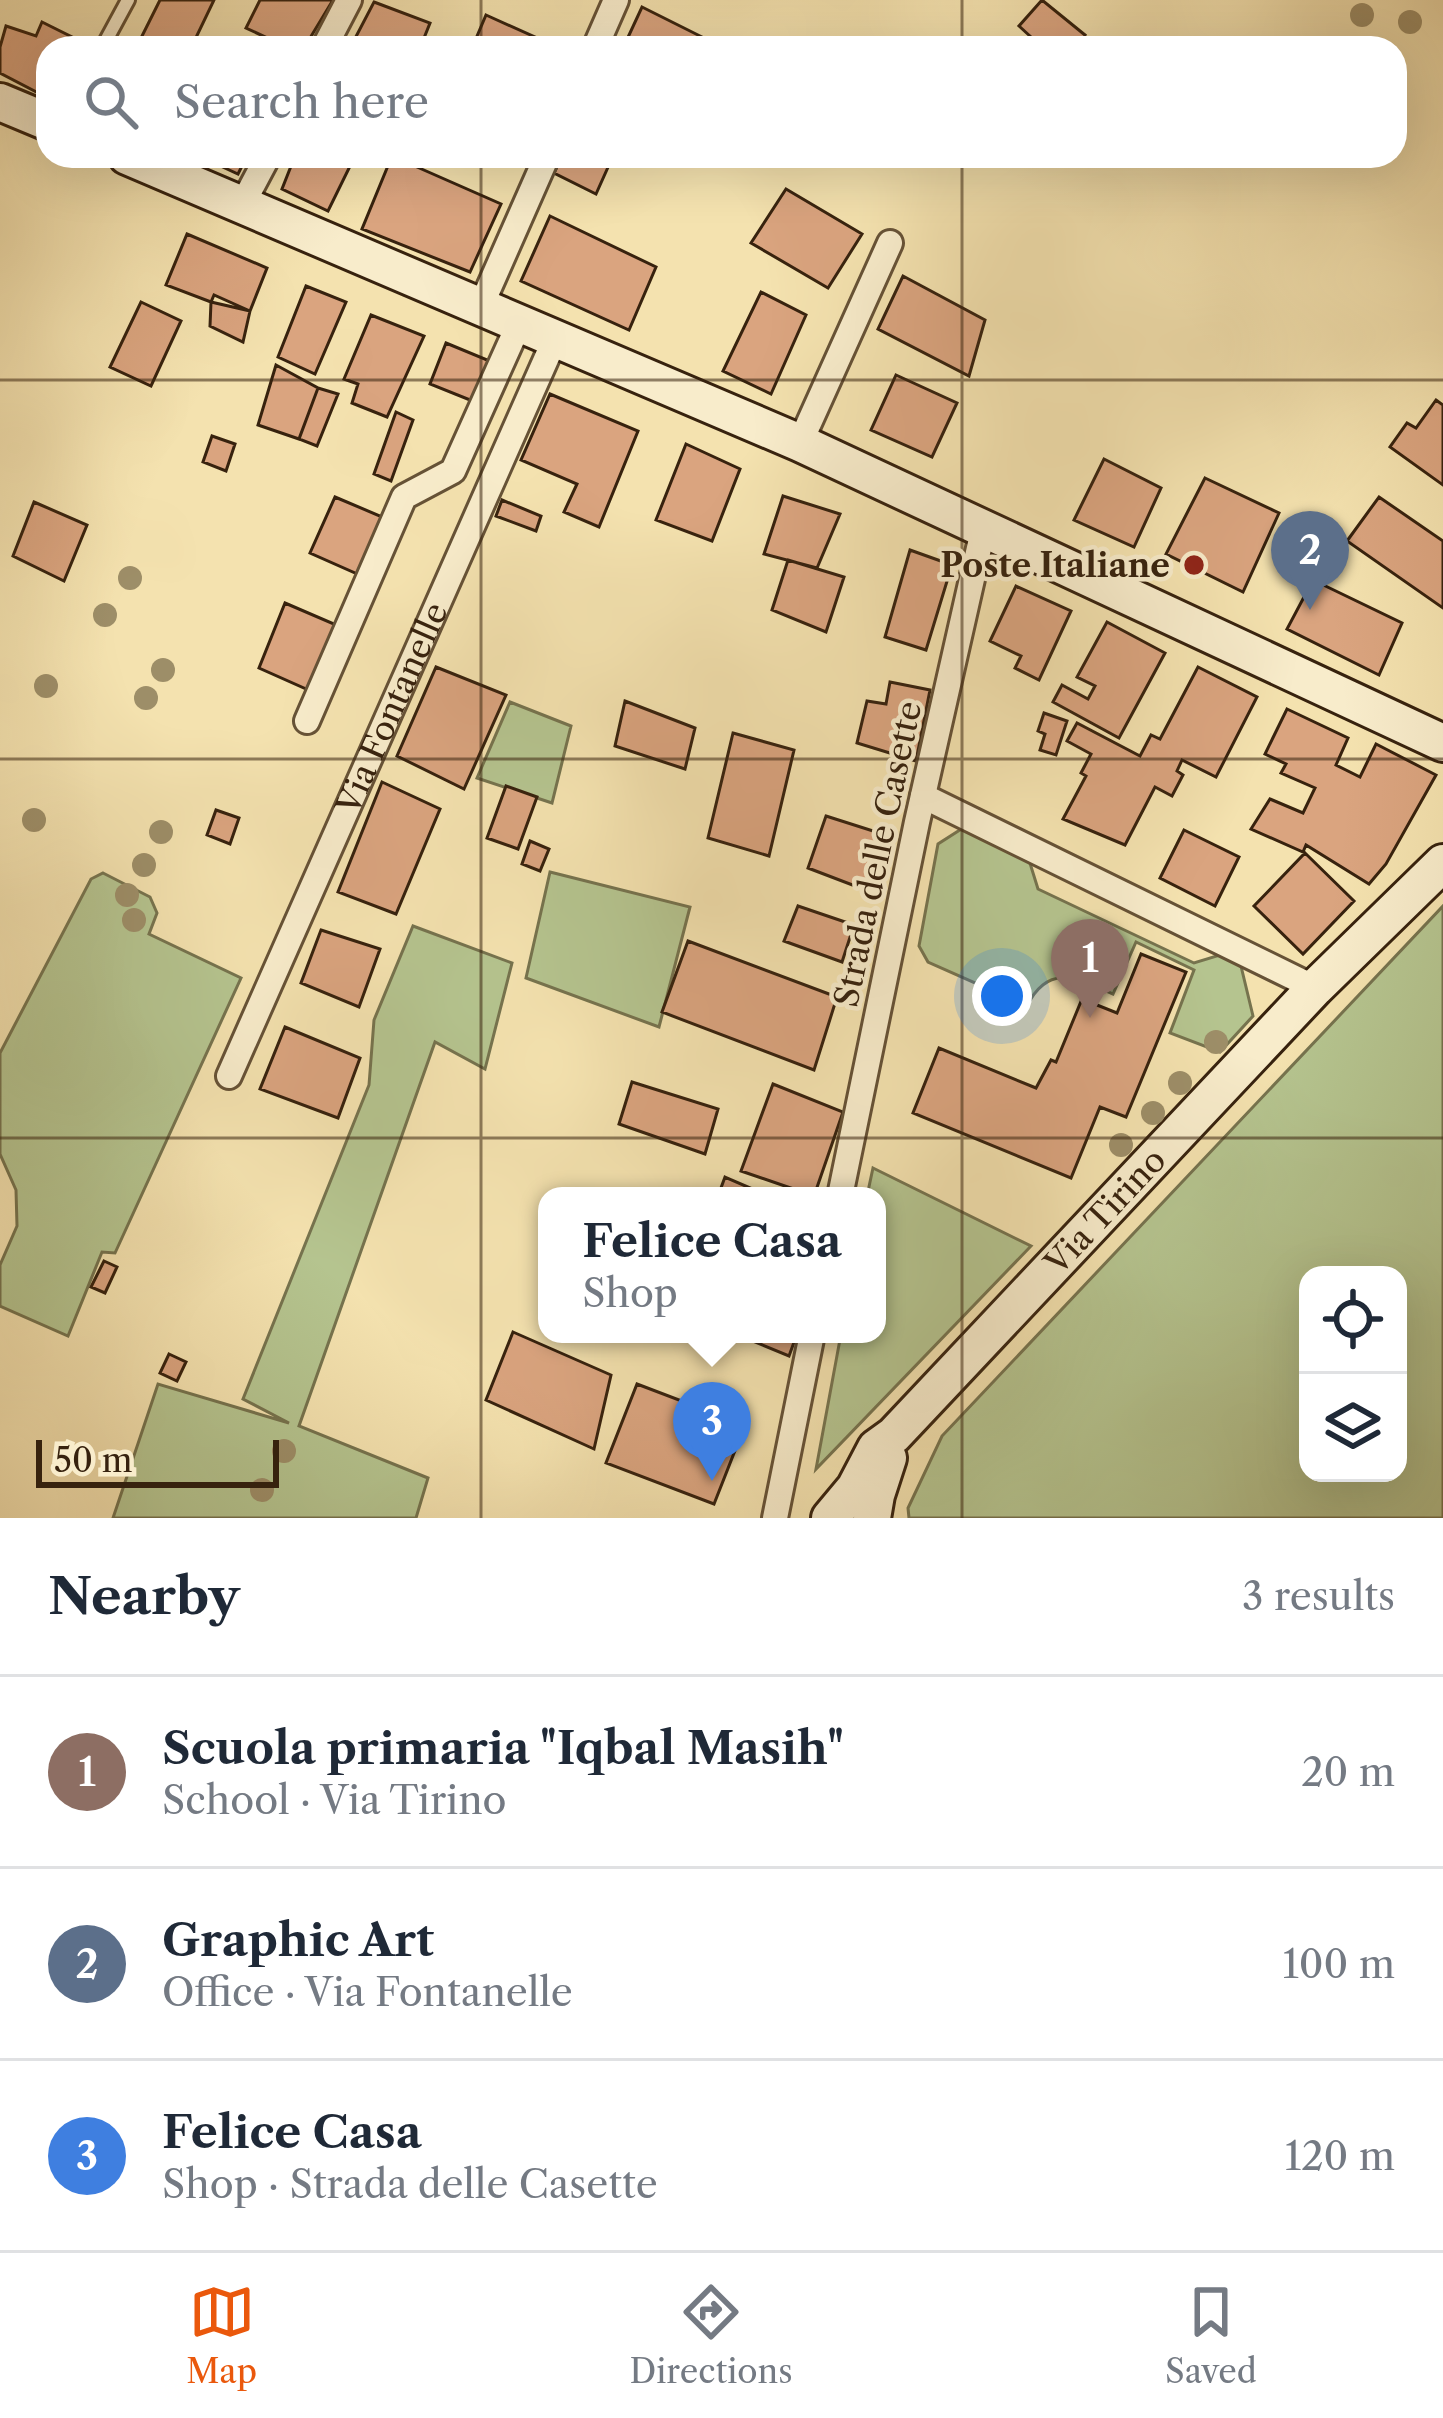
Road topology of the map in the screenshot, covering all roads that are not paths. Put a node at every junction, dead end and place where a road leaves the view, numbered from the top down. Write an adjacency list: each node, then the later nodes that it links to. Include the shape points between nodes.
1 (128, 0): 4 (lane)
2 (350, 0): 5 (street)
3 (616, 0): 6 (street)
4 (108, 36)
5 (330, 36)
6 (600, 36)
7 (0, 101): 8 (street)
8 (36, 117)
9 (156, 168): 12 (street)
10 (262, 168): 12 (street)
11 (542, 168): 14 (street)
12 (242, 205): 14 (street)
13 (890, 243): 17 (street)
14 (480, 308): 15 (street)
15 (519, 324): 16 (street); 19 (street, via 453,471 404,497)
16 (555, 339): 17 (street); 24 (street, Via Fontanelle)
17 (800, 443): 18 (street)
18 (984, 526): 20 (street); 21 (street, Strada delle Casette)
19 (307, 721)
20 (1443, 743)
21 (923, 796): 23 (street); 25 (street, Strada delle Casette)
22 (1443, 863): 23 (street, Via Tirino)
23 (1316, 988): 27 (street, Via Tirino)
24 (229, 1076)
25 (842, 1187)
26 (810, 1343): 28 (street)
27 (894, 1435): 29 (street, Via Tirino, via 876,1448); 30 (street, Via Tirino)
28 (775, 1518)
29 (830, 1518)
30 (872, 1518)

